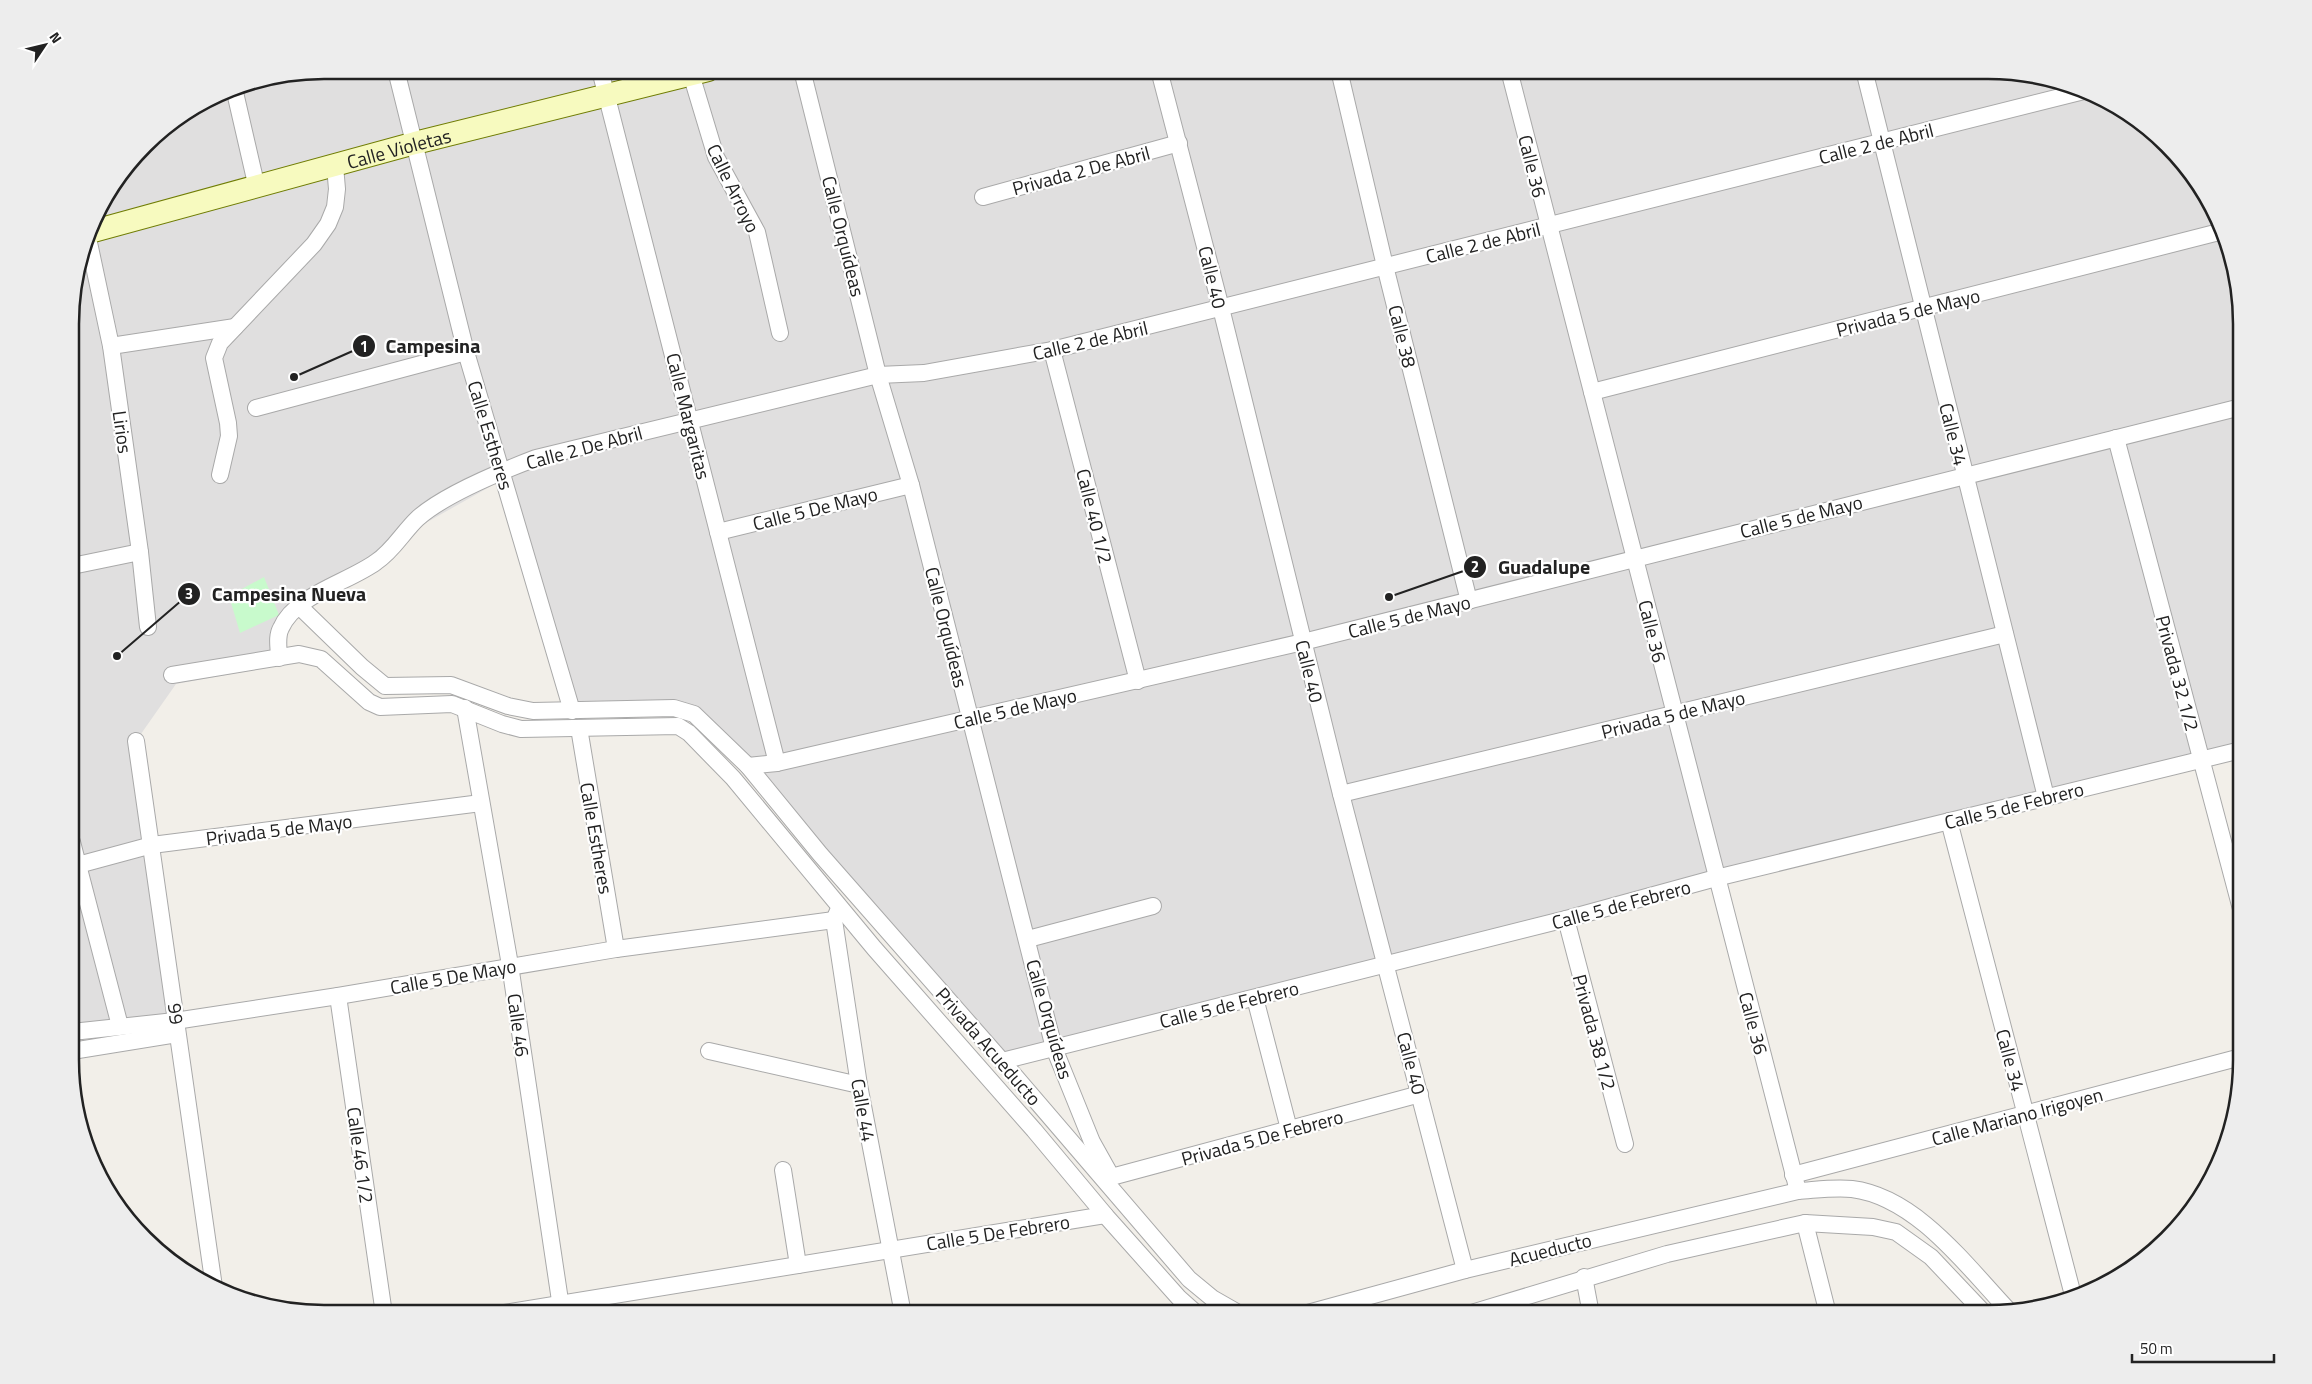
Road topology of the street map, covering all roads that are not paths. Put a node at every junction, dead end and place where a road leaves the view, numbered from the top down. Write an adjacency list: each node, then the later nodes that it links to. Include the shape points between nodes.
1 (398, 79): 14 (street, Calle Estheres)
2 (602, 79): 12 (street, Calle Margaritas)
3 (671, 79): 12 (street, Calle Violetas)
4 (701, 79): 27 (street, Calle Arroyo, via 716,156 758,232)
5 (804, 79): 31 (street, Calle Orquídeas)
6 (1162, 79): 15 (street, Calle 40)
7 (1341, 79): 23 (street, Calle 38)
8 (1511, 79): 19 (street, Calle 36)
9 (1866, 79): 13 (street, Calle 34)
10 (2073, 94): 13 (street, Calle 2 de Abril)
11 (236, 95): 17 (street)
12 (606, 95): 14 (street, Calle Violetas); 35 (street, Calle Margaritas)
13 (1880, 142): 19 (street, Calle 2 de Abril); 25 (street, Calle 34)
14 (415, 143): 16 (street, Calle Violetas); 30 (street, Calle Estheres)
15 (1179, 143): 18 (street, Privada 2 De Abril); 24 (street, Calle 40)
16 (335, 166): 17 (street, Calle Violetas); 26 (street, via 335,207 328,224 314,244)
17 (257, 188): 20 (street, Calle Violetas)
18 (983, 197)
19 (1548, 225): 23 (street, Calle 2 de Abril); 32 (street, Calle 36)
20 (97, 230)
21 (2216, 233): 25 (street, Privada 5 de Mayo)
22 (91, 250): 28 (street, Lirios)
23 (1385, 266): 24 (street, Calle 2 de Abril); 45 (street, Calle 38)
24 (1221, 308): 29 (street, Calle 2 de Abril); 49 (street, Calle 40)
25 (1922, 308): 32 (street, Privada 5 de Mayo); 39 (street, Calle 34)
26 (235, 327): 28 (street); 38 (street, via 220,343 214,358 229,436)
27 (780, 333)
28 (111, 346): 42 (street, Lirios)
29 (1052, 350): 31 (street, Calle 2 de Abril, via 924,374); 52 (street, Calle 40 1/2)
30 (466, 352): 33 (street); 37 (street, Calle Estheres)
31 (878, 375): 35 (street, Calle 2 De Abril); 40 (street, Calle Orquídeas)
32 (1592, 392): 43 (street, Calle 36)
33 (256, 408)
34 (2233, 408): 36 (street, Calle 5 de Mayo)
35 (689, 419): 37 (street, Calle 2 De Abril, via 536,458); 41 (street, Calle Margaritas)
36 (2116, 438): 39 (street, Calle 5 de Mayo); 60 (street, Privada 32 1/2)
37 (502, 470): 46 (street, Calle 2 De Abril, via 420,517 376,563); 54 (street, Calle Estheres)
38 (220, 475)
39 (1965, 475): 43 (street, Calle 5 de Mayo); 48 (street, Calle 34)
40 (911, 485): 41 (street, Calle 5 De Mayo); 56 (street, Calle Orquídeas)
41 (718, 532): 61 (street, Calle Margaritas)
42 (140, 552): 44 (street); 47 (street, Lirios)
43 (1634, 558): 45 (street, Calle 5 de Mayo); 55 (street, Calle 36)
44 (79, 565)
45 (1470, 600): 49 (street, Calle 5 de Mayo)
46 (298, 606): 50 (street, via 281,627); 54 (street, Privada Acueducto, via 385,686 451,686 508,706 533,711)
47 (148, 627)
48 (2005, 634): 55 (street, Privada 5 de Mayo); 64 (street, Calle 34)
49 (1303, 642): 52 (street, Calle 5 de Mayo); 63 (street, Calle 40)
50 (279, 658): 51 (street); 53 (street, Privada Acueducto, via 299,654 321,659 380,708 452,704)
51 (172, 675)
52 (1138, 681): 56 (street, Calle 5 de Mayo)
53 (465, 708): 57 (street, Privada Acueducto, via 521,729); 65 (street, Calle 46)
54 (572, 711): 62 (street, Privada Acueducto, via 684,710 694,714)
55 (1674, 714): 63 (street, Privada 5 de Mayo); 71 (street, Calle 36)
56 (970, 718): 61 (street, Calle 5 de Mayo); 75 (street, Calle Orquídeas)
57 (579, 728): 73 (street, Privada Acueducto, via 678,726 690,733 733,778); 76 (street, Calle Estheres)
58 (136, 741): 67 (street, 66)
59 (2233, 752): 60 (street, Calle 5 de Febrero)
60 (2201, 760): 64 (street, Calle 5 de Febrero); 70 (street, Privada 32 1/2)
61 (777, 762): 62 (street, Calle 5 de Mayo)
62 (748, 766): 88 (street, Privada Acueducto, via 820,854)
63 (1341, 794): 78 (street, Calle 40)
64 (2046, 798): 66 (street, Calle 5 de Febrero)
65 (482, 803): 67 (street, Privada 5 de Mayo); 77 (street, Calle 46)
66 (1949, 821): 71 (street, Calle 5 de Febrero); 91 (street, Calle 34)
67 (152, 845): 68 (street, Privada 5 de Mayo); 82 (street, 66)
68 (79, 865)
69 (79, 869): 81 (street)
70 (2233, 876)
71 (1716, 878): 74 (street, Calle 5 de Febrero); 97 (street, Calle 36)
72 (1153, 906): 75 (street)
73 (837, 913): 76 (street, Calle 5 De Mayo); 89 (street, Calle 44); 94 (street, Privada Acueducto)
74 (1566, 919): 78 (street, Calle 5 de Febrero); 95 (street, Privada 38 1/2)
75 (1028, 939): 84 (street, Calle Orquídeas)
76 (616, 949): 77 (street, Calle 5 De Mayo)
77 (510, 965): 79 (street, Calle 5 De Mayo); 109 (street, Calle 46)
78 (1385, 965): 80 (street, Calle 5 de Febrero); 90 (street, Calle 40)
79 (338, 996): 82 (street, Calle 5 De Mayo); 108 (street, Calle 46 1/2)
80 (1255, 998): 84 (street, Calle 5 de Febrero); 93 (street)
81 (120, 1026): 82 (street, Calle 5 De Mayo); 83 (street, Calle 5 De Mayo)
82 (176, 1028): 85 (street); 106 (street, 66)
83 (79, 1031)
84 (1054, 1048): 88 (street, Calle 5 de Febrero); 98 (street, Calle Orquídeas)
85 (79, 1049)
86 (709, 1051): 89 (street)
87 (2233, 1059): 91 (street, Calle Mariano Irigoyen)
88 (1002, 1061): 92 (street, Privada Acueducto)
89 (859, 1085): 102 (street, Calle 44)
90 (1420, 1094): 93 (street, Privada 5 De Febrero); 104 (street, Calle 40)
91 (2025, 1113): 97 (street, Calle Mariano Irigoyen); 107 (street, Calle 34)
92 (1050, 1116): 94 (street); 98 (street, Privada Acueducto)
93 (1289, 1129): 98 (street, Privada 5 De Febrero)
94 (1034, 1130): 100 (street, Privada Acueducto)
95 (1625, 1144)
96 (783, 1170): 103 (street)
97 (1793, 1175): 99 (street, Calle 36)
98 (1108, 1178): 113 (street, Privada Acueducto, via 1189,1279)
99 (1798, 1191): 104 (street, Acueducto); 119 (street, via 1852,1189 1883,1198 1910,1212 1931,1228)
100 (1105, 1215): 102 (street, Calle 5 De Febrero); 112 (street, Privada Acueducto)
101 (1805, 1223): 105 (street, Acueducto); 117 (street); 118 (street, via 1873,1227 1896,1232 1931,1257)
102 (890, 1250): 103 (street, Calle 5 De Febrero); 111 (street, Calle 44)
103 (798, 1265): 110 (street, Calle 5 De Febrero)
104 (1465, 1270): 114 (street, Acueducto)
105 (1584, 1277): 115 (street, Acueducto); 116 (street)
106 (213, 1278)
107 (2072, 1290)
108 (383, 1305)
109 (560, 1305)
110 (583, 1305)
111 (901, 1305)
112 (1187, 1305)
113 (1224, 1305)
114 (1337, 1305)
115 (1496, 1305)
116 (1589, 1305)
117 (1826, 1305)
118 (1976, 1305)
119 (2003, 1305)

